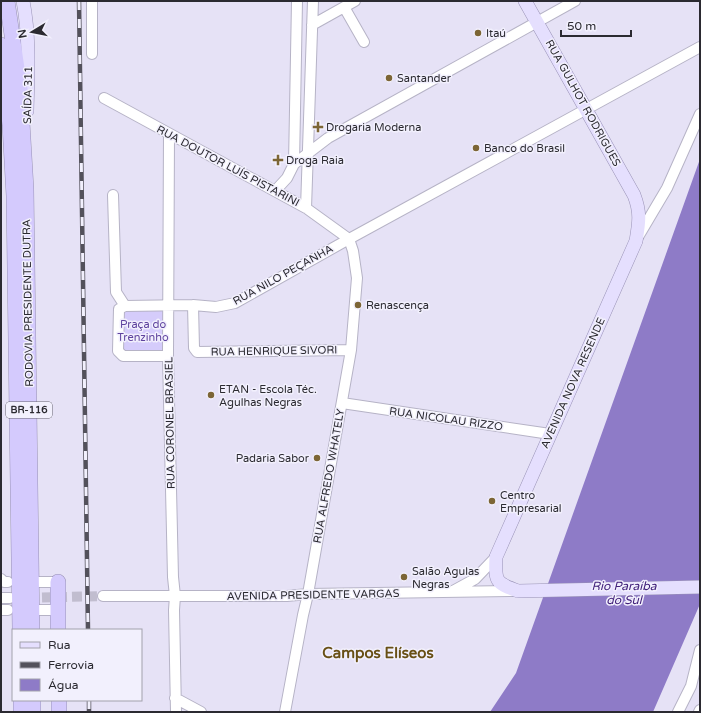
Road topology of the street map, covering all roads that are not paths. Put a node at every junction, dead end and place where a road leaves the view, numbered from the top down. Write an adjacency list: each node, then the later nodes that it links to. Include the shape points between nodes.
1 (7, 1): 24 (highway, RODOVIA PRESIDENTE DUTRA / BR-116, via 20,89)
2 (23, 1): 24 (main road, SAÍDA 311, via 28,59)
3 (92, 1): 15 (street)
4 (297, 1): 22 (street)
5 (313, 1): 11 (street)
6 (355, 1): 9 (street)
7 (525, 1): 10 (main road, RUA GULHOT RODRIGUES)
8 (575, 1): 10 (street)
9 (344, 7): 11 (street); 12 (street)
10 (538, 22): 17 (main road, RUA GULHOT RODRIGUES); 21 (street, via 328,138)
11 (312, 25): 21 (street)
12 (364, 42)
13 (1, 45): 24 (highway, RODOVIA PRESIDENTE DUTRA / BR-116)
14 (700, 47): 17 (street, RUA NILO PEÇANHA)
15 (92, 54)
16 (104, 98): 19 (street, RUA DOUTOR LUÍS PISTARINI)
17 (586, 109): 26 (main road, RUA GULHOT RODRIGUES, via 634,195); 28 (street, RUA NILO PEÇANHA)
18 (700, 114): 29 (street, via 667,188)
19 (169, 134): 23 (street, RUA DOUTOR LUÍS PISTARINI); 30 (street, RUA CORONEL BRASIEL)
20 (1, 136): 24 (highway, via 4,153)
21 (308, 154): 22 (street); 27 (street)
22 (294, 164): 23 (street, via 287,178)
23 (275, 191): 27 (street, RUA DOUTOR LUÍS PISTARINI)
24 (20, 193): 48 (highway, RODOVIA PRESIDENTE DUTRA / BR-116); 49 (highway, RODOVIA PRESIDENTE DUTRA / BR-116)
25 (113, 194): 31 (street, via 116,292)
26 (638, 207): 29 (main road, AVENIDA NOVA RESENDE)
27 (306, 208): 28 (street, RUA DOUTOR LUÍS PISTARINI)
28 (349, 239): 32 (street, RUA NILO PEÇANHA, via 235,303 216,307); 33 (street, RUA ALFREDO WHATELY, via 357,278)
29 (636, 241): 36 (main road, AVENIDA NOVA RESENDE)
30 (168, 305): 31 (street); 32 (street, RUA NILO PEÇANHA); 34 (street, RUA CORONEL BRASIEL)
31 (125, 306): 34 (street, via 118,311 120,354)
32 (193, 306): 33 (street, RUA HENRIQUE SIVORI, via 194,348 197,352)
33 (351, 350): 35 (street, RUA ALFREDO WHATELY)
34 (168, 356): 45 (street, RUA CORONEL BRASIEL)
35 (342, 403): 36 (street, RUA NICOLAU RIZZO); 43 (street, RUA ALFREDO WHATELY)
36 (550, 434): 37 (main road, AVENIDA NOVA RESENDE)
37 (496, 557): 41 (main road, via 498,581 502,586); 42 (street, via 475,579)
38 (38, 582): 39 (street)
39 (58, 582): 47 (highway)
40 (700, 587): 41 (main road)
41 (518, 591): 42 (street, AVENIDA PRESIDENTE VARGAS)
42 (451, 592): 43 (street, AVENIDA PRESIDENTE VARGAS)
43 (308, 594): 45 (street, AVENIDA PRESIDENTE VARGAS); 63 (street, RUA ALFREDO WHATELY)
44 (102, 596): 45 (street, AVENIDA PRESIDENTE VARGAS)
45 (175, 596): 54 (street, RUA CORONEL BRASIEL)
46 (39, 610): 47 (street)
47 (58, 610): 50 (highway)
48 (20, 629)
49 (32, 629)
50 (58, 629)
51 (700, 650): 53 (street)
52 (700, 673): 53 (street)
53 (691, 686): 64 (street)
54 (175, 698): 61 (street, RUA CORONEL BRASIEL); 62 (street)
55 (21, 701): 58 (highway)
56 (33, 701): 59 (highway)
57 (58, 701): 60 (highway)
58 (21, 712)
59 (34, 712)
60 (59, 712)
61 (176, 712)
62 (201, 712)
63 (285, 712)
64 (678, 712)

